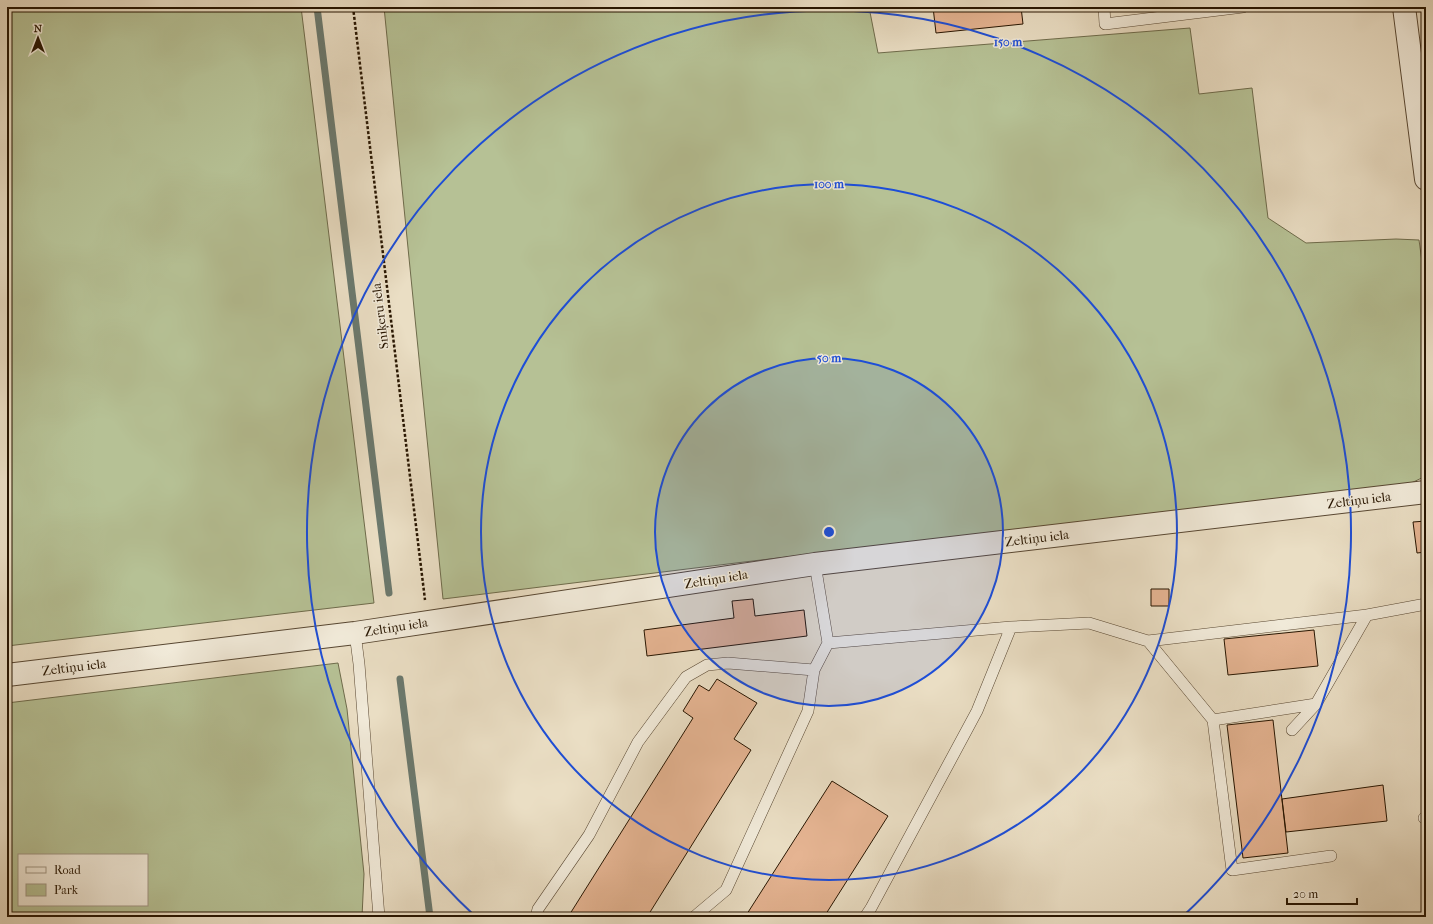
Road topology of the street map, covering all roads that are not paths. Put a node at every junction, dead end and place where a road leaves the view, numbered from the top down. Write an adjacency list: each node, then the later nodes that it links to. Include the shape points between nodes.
1 (1104, 7): 2 (lane, via 1106,24)
2 (1243, 7)
3 (1404, 7): 4 (street)
4 (1426, 179)
5 (1426, 492): 6 (street, Zeltiņu iela)
6 (816, 564): 10 (street, Zeltiņu iela); 12 (lane)
7 (1426, 604): 8 (lane)
8 (1367, 615): 11 (lane); 15 (lane)
9 (1011, 627): 11 (lane, via 1089,623); 12 (lane); 22 (lane, via 977,711)
10 (355, 633): 14 (street, Zeltiņu iela); 19 (lane)
11 (1148, 640): 16 (lane)
12 (828, 643): 13 (lane)
13 (814, 670): 20 (lane, via 728,663 706,665 686,677 638,742 589,835 538,909); 21 (lane, via 808,711 726,890)
14 (7, 675)
15 (1316, 704): 16 (lane); 17 (lane)
16 (1212, 720): 18 (lane, via 1232,870)
17 (1292, 730)
18 (1331, 856)
19 (379, 917)
20 (536, 917)
21 (694, 917)
22 (864, 917)

